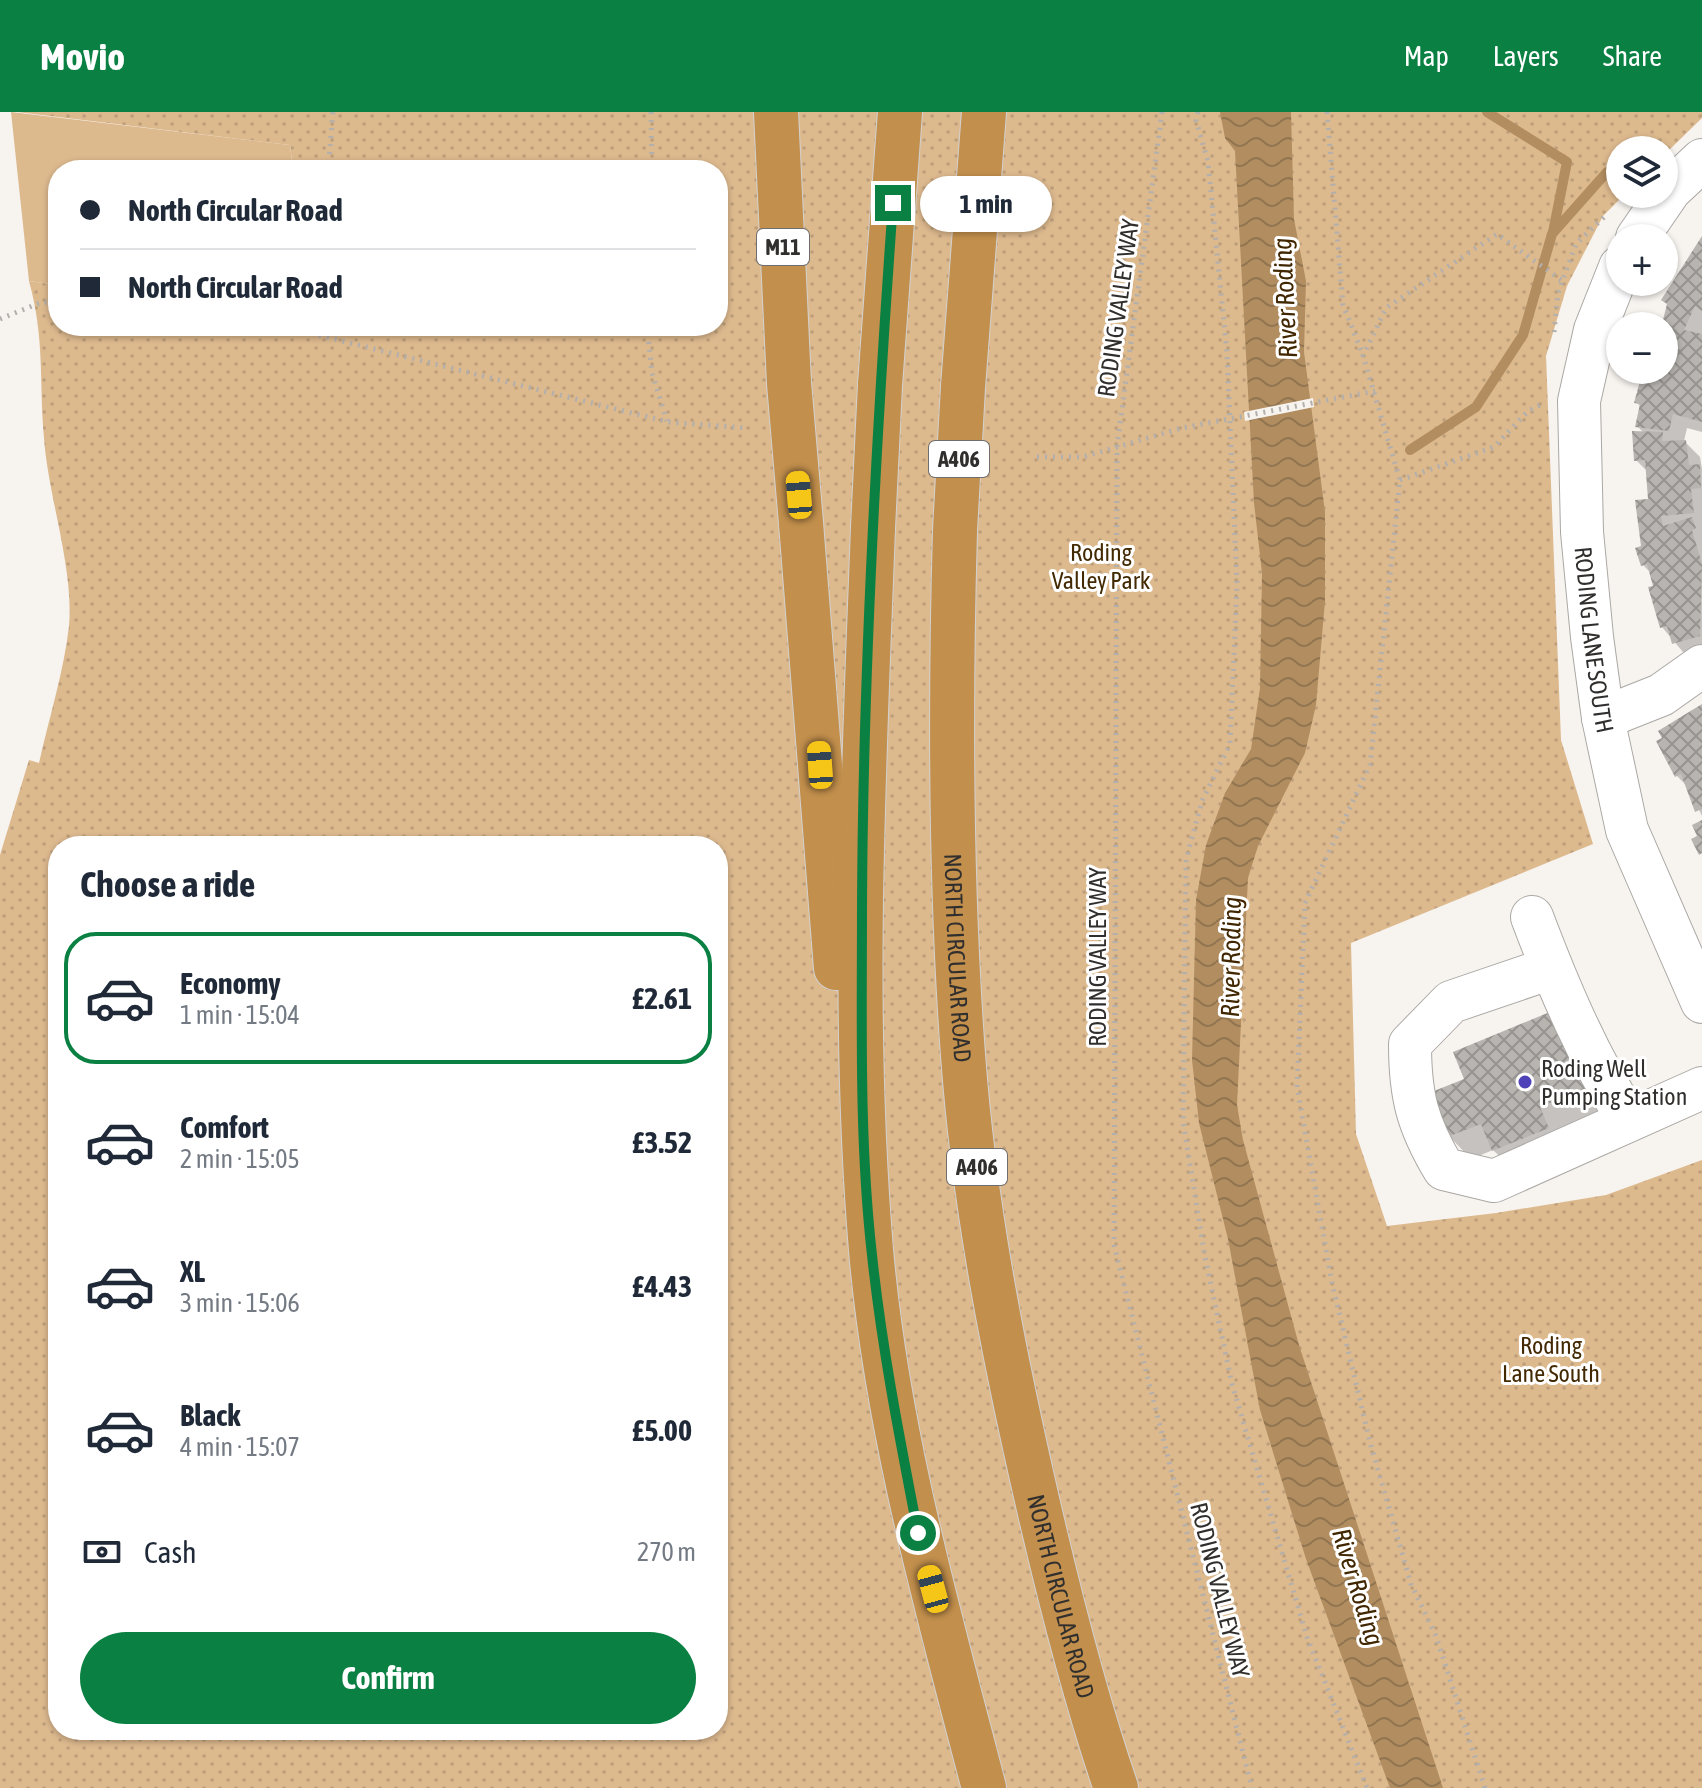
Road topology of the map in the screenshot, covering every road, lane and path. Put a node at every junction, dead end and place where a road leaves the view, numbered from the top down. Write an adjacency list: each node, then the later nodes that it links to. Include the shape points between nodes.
1 (333, 112): 9 (path)
2 (651, 112): 10 (path)
3 (776, 112): 37 (highway, M11, bridge, via 789,383 834,949)
4 (900, 112): 37 (highway, bridge, via 880,385 862,812 862,1100)
5 (984, 112): 39 (highway, NORTH CIRCULAR ROAD / A406, bridge, via 963,387 949,720 963,1059 987,1247 1016,1411 1058,1588)
6 (1162, 112): 27 (path, RODING VALLEY WAY)
7 (1198, 112): 24 (path, via 1208,162)
8 (1327, 112): 21 (path, via 1343,305)
9 (329, 160)
10 (652, 160)
11 (1702, 160): 12 (street)
12 (1625, 224)
13 (1606, 232): 14 (path, via 1576,244)
14 (1561, 280): 15 (path); 21 (path, via 1497,234 1386,308)
15 (1558, 293)
16 (1608, 296): 31 (street, RODING LANE SOUTH, via 1579,401 1582,532)
17 (48, 302): 18 (path)
18 (0, 319)
19 (322, 336): 25 (path)
20 (648, 336): 25 (path, via 652,373)
21 (1363, 356): 22 (path)
22 (1375, 391): 24 (path); 29 (path)
23 (1547, 401): 29 (path, via 1527,412 1494,447)
24 (1229, 419): 27 (path); 41 (path, via 1237,585 1230,744 1202,801 1186,860 1183,1121 1232,1384 1307,1637)
25 (668, 422): 26 (path)
26 (746, 428)
27 (1117, 446): 28 (path, via 1083,457); 40 (path, RODING VALLEY WAY, via 1114,1245)
28 (1037, 457)
29 (1400, 480): 42 (path, via 1370,765 1305,903 1297,1087 1332,1283 1370,1442 1411,1584 1436,1636)
30 (1702, 666): 31 (street, via 1661,695)
31 (1603, 718): 34 (street, RODING LANE SOUTH, via 1627,830)
32 (1532, 917): 33 (street)
33 (1551, 968): 36 (street); 36 (street, via 1451,1002 1410,1044 1410,1089 1425,1136 1444,1169 1494,1181)
34 (1702, 1002)
35 (1702, 1088): 36 (street)
36 (1628, 1119)
37 (871, 1252): 38 (highway, via 918,1533)
38 (984, 1788)
39 (1116, 1788)
40 (1252, 1788)
41 (1367, 1788)
42 (1485, 1788)

